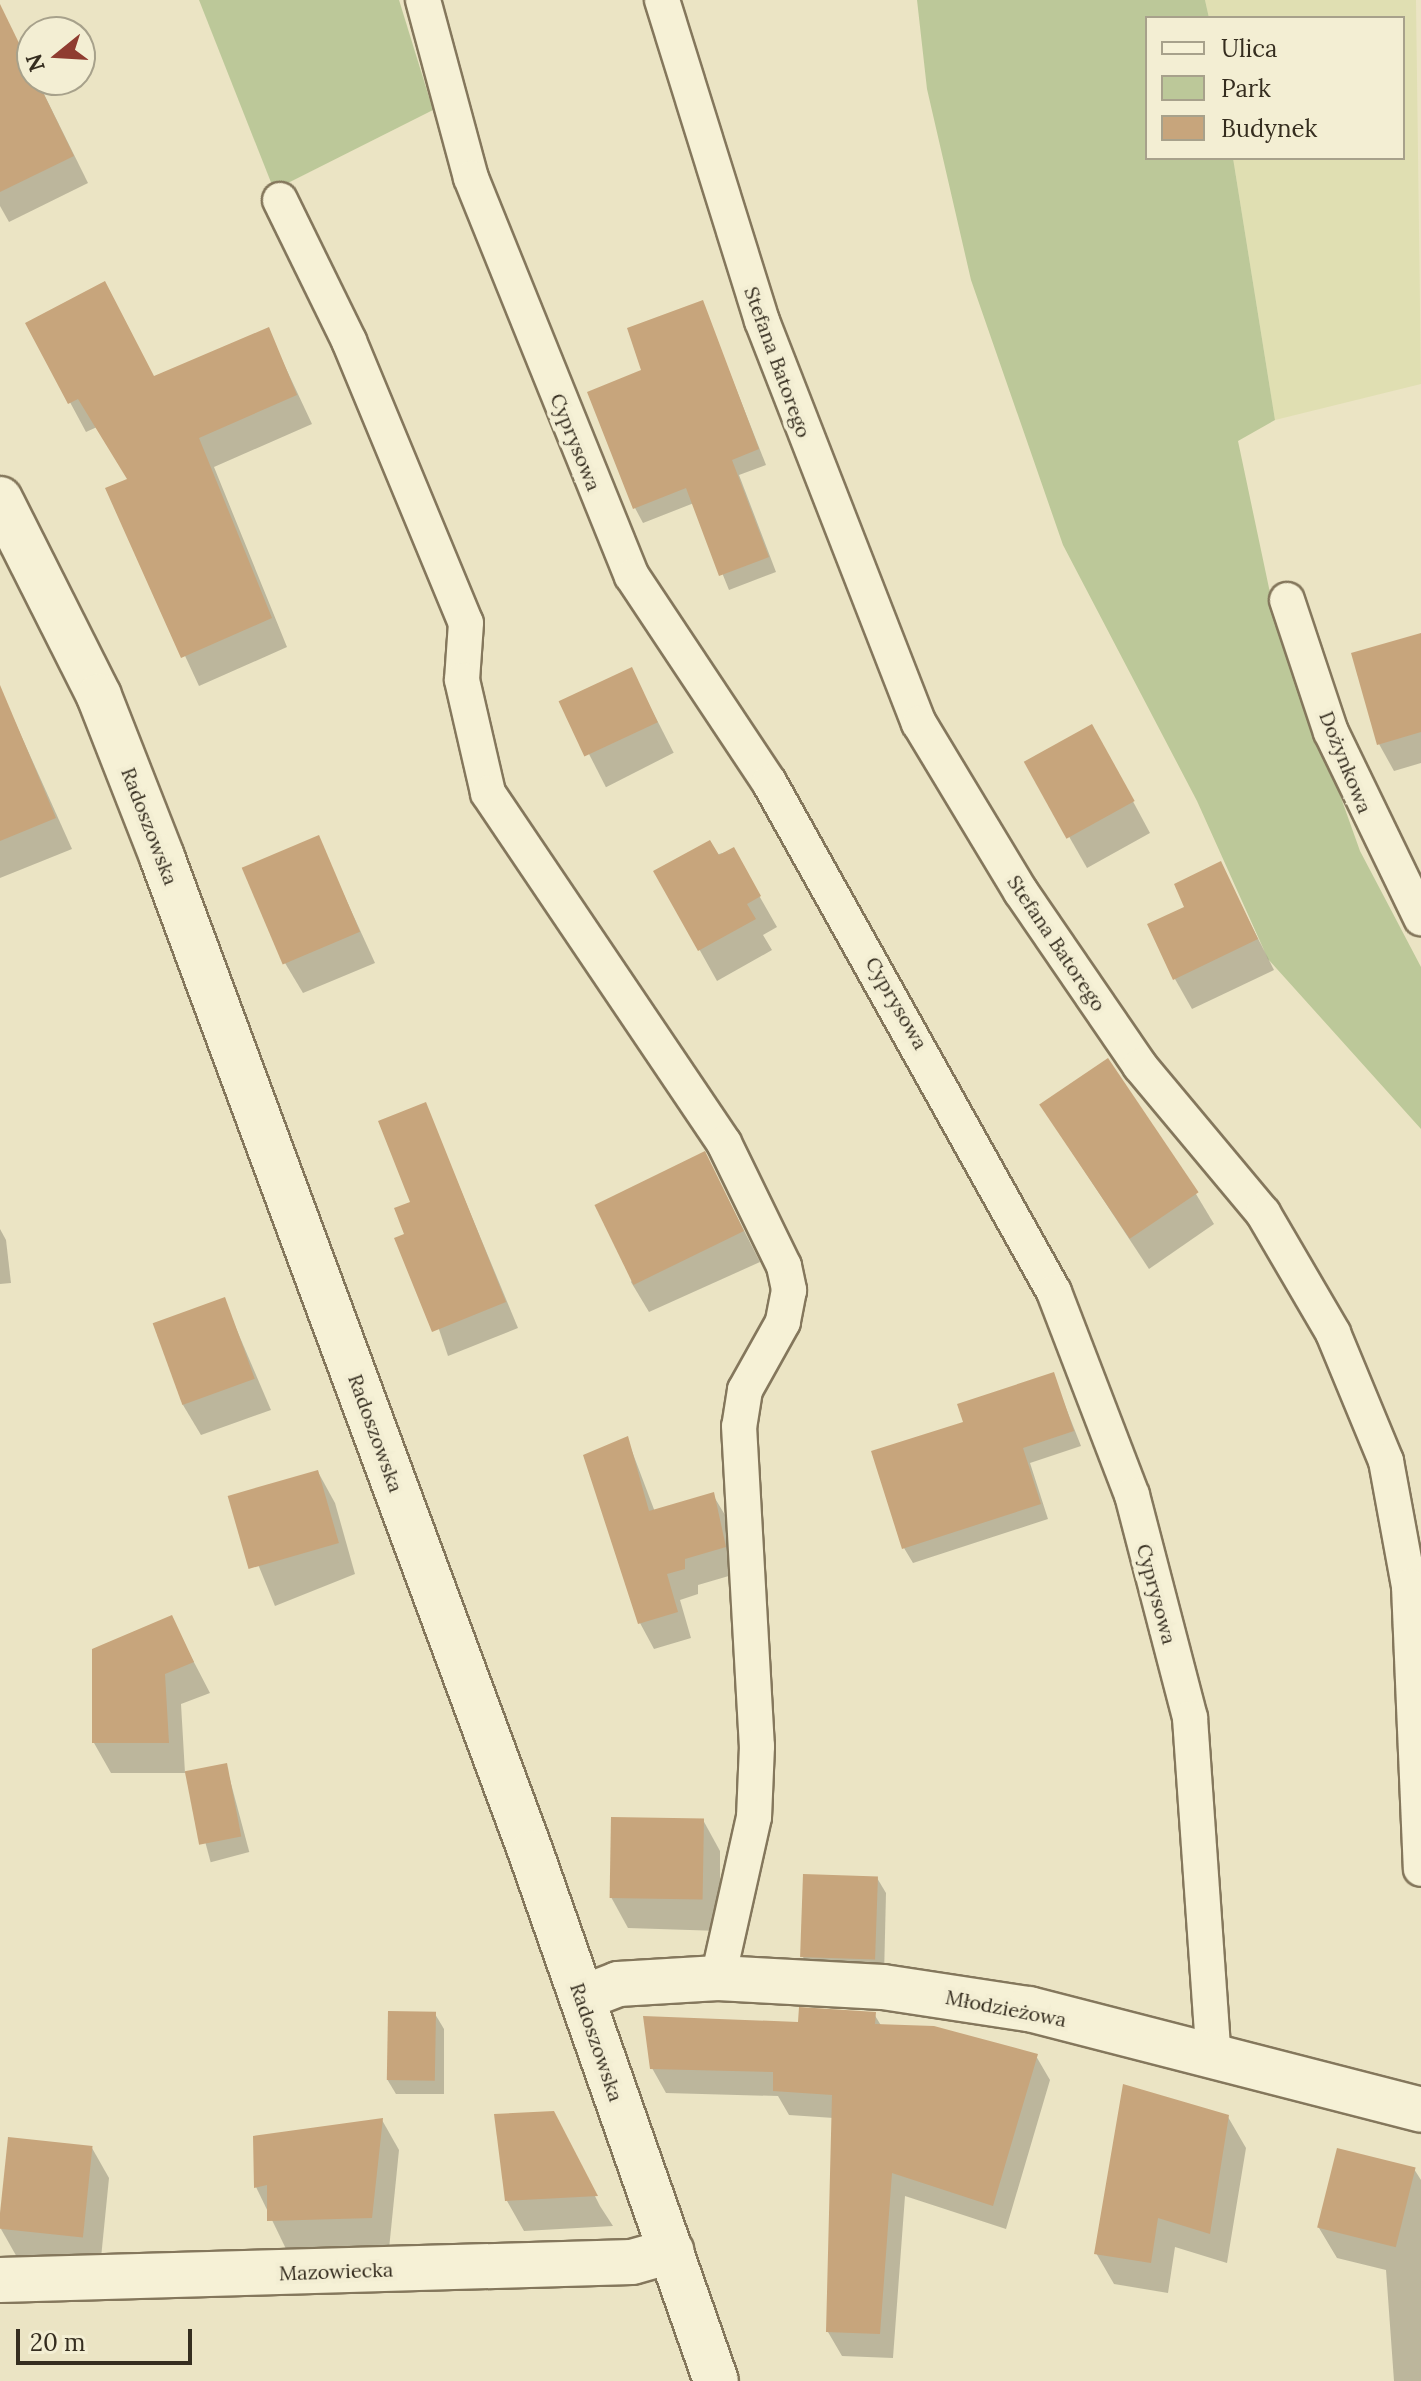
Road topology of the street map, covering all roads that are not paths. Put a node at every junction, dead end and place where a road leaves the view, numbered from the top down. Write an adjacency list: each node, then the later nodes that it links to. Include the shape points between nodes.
1 (423, 0): 10 (lane, Cyprysowa, via 471,178 632,576 769,782 921,1042 1060,1307 1132,1495 1190,1718)
2 (662, 0): 7 (lane, Stefana Batorego, via 762,321 919,723 1021,892 1140,1066 1263,1213 1333,1333 1386,1461 1409,1586)
3 (280, 200): 8 (lane, via 349,341 466,623 467,720 488,793 520,850 724,1143 784,1266 789,1290 783,1322 745,1390 739,1426 757,1746 754,1817)
4 (0, 499): 9 (street, Radoszowska, via 99,696 162,857)
5 (1287, 600): 6 (lane, Dożynkowa, via 1331,732)
6 (1421, 918)
7 (1421, 1869)
8 (718, 1978): 9 (street, Młodzieżowa, via 618,1984); 10 (street, Młodzieżowa, via 883,1987 1029,2009)
9 (582, 1998): 12 (street, Radoszowska)
10 (1214, 2057): 11 (street, Młodzieżowa)
11 (1421, 2110)
12 (671, 2251): 13 (street, Mazowiecka, via 632,2262); 14 (street, Radoszowska)
13 (0, 2280)
14 (716, 2381)

